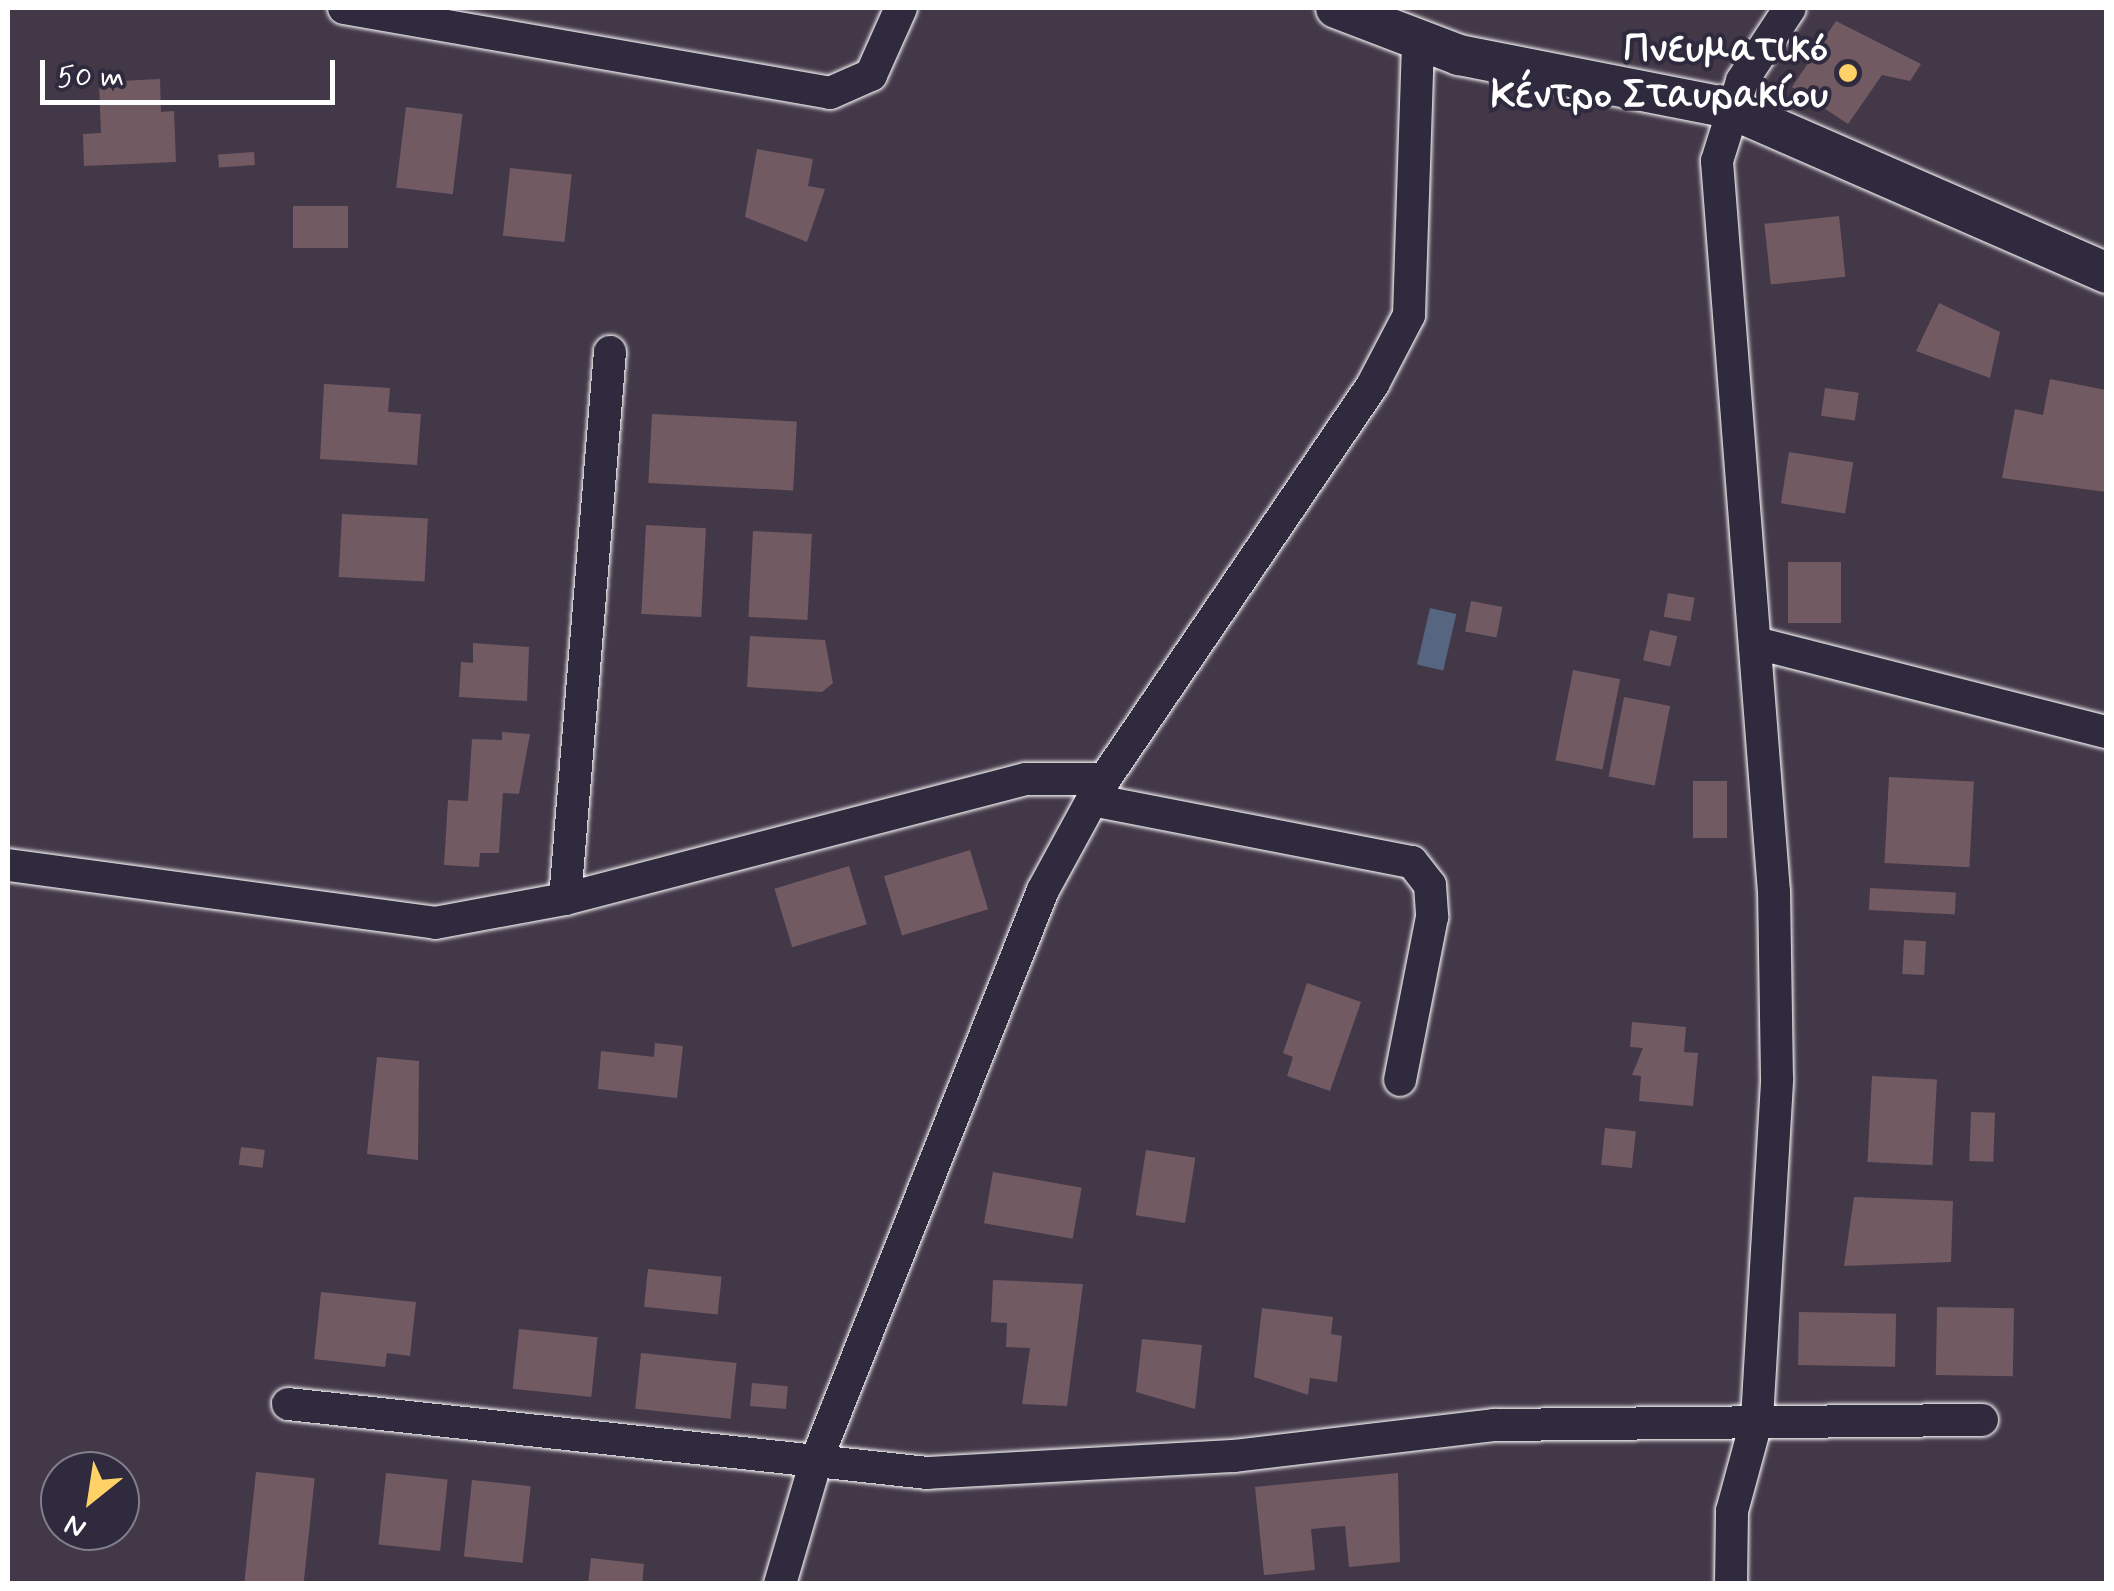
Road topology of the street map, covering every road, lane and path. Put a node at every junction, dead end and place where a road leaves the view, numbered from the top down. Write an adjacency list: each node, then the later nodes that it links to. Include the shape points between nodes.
1 (344, 8): 2 (street, via 830,93 870,75)
2 (902, 8)
3 (1336, 8): 5 (street)
4 (1790, 8): 6 (street)
5 (1418, 43): 6 (street); 11 (street, via 1417,248 1404,328)
6 (1729, 108): 7 (street); 9 (street, via 1717,160)
7 (2106, 272)
8 (610, 352): 13 (street)
9 (1756, 643): 10 (street); 16 (street, via 1776,1060)
10 (2106, 732)
11 (1098, 790): 13 (street, via 1026,780); 14 (street, via 1412,862 1430,886 1432,917); 18 (street, via 1016,953)
12 (8, 864): 13 (street, via 435,923)
13 (565, 899)
14 (1400, 1080)
15 (288, 1404): 18 (street)
16 (1758, 1419): 17 (street); 18 (street, via 1494,1425 1234,1456 977,1471); 20 (street, via 1732,1512)
17 (1982, 1420)
18 (816, 1460): 19 (street)
19 (780, 1584)
20 (1731, 1584)

